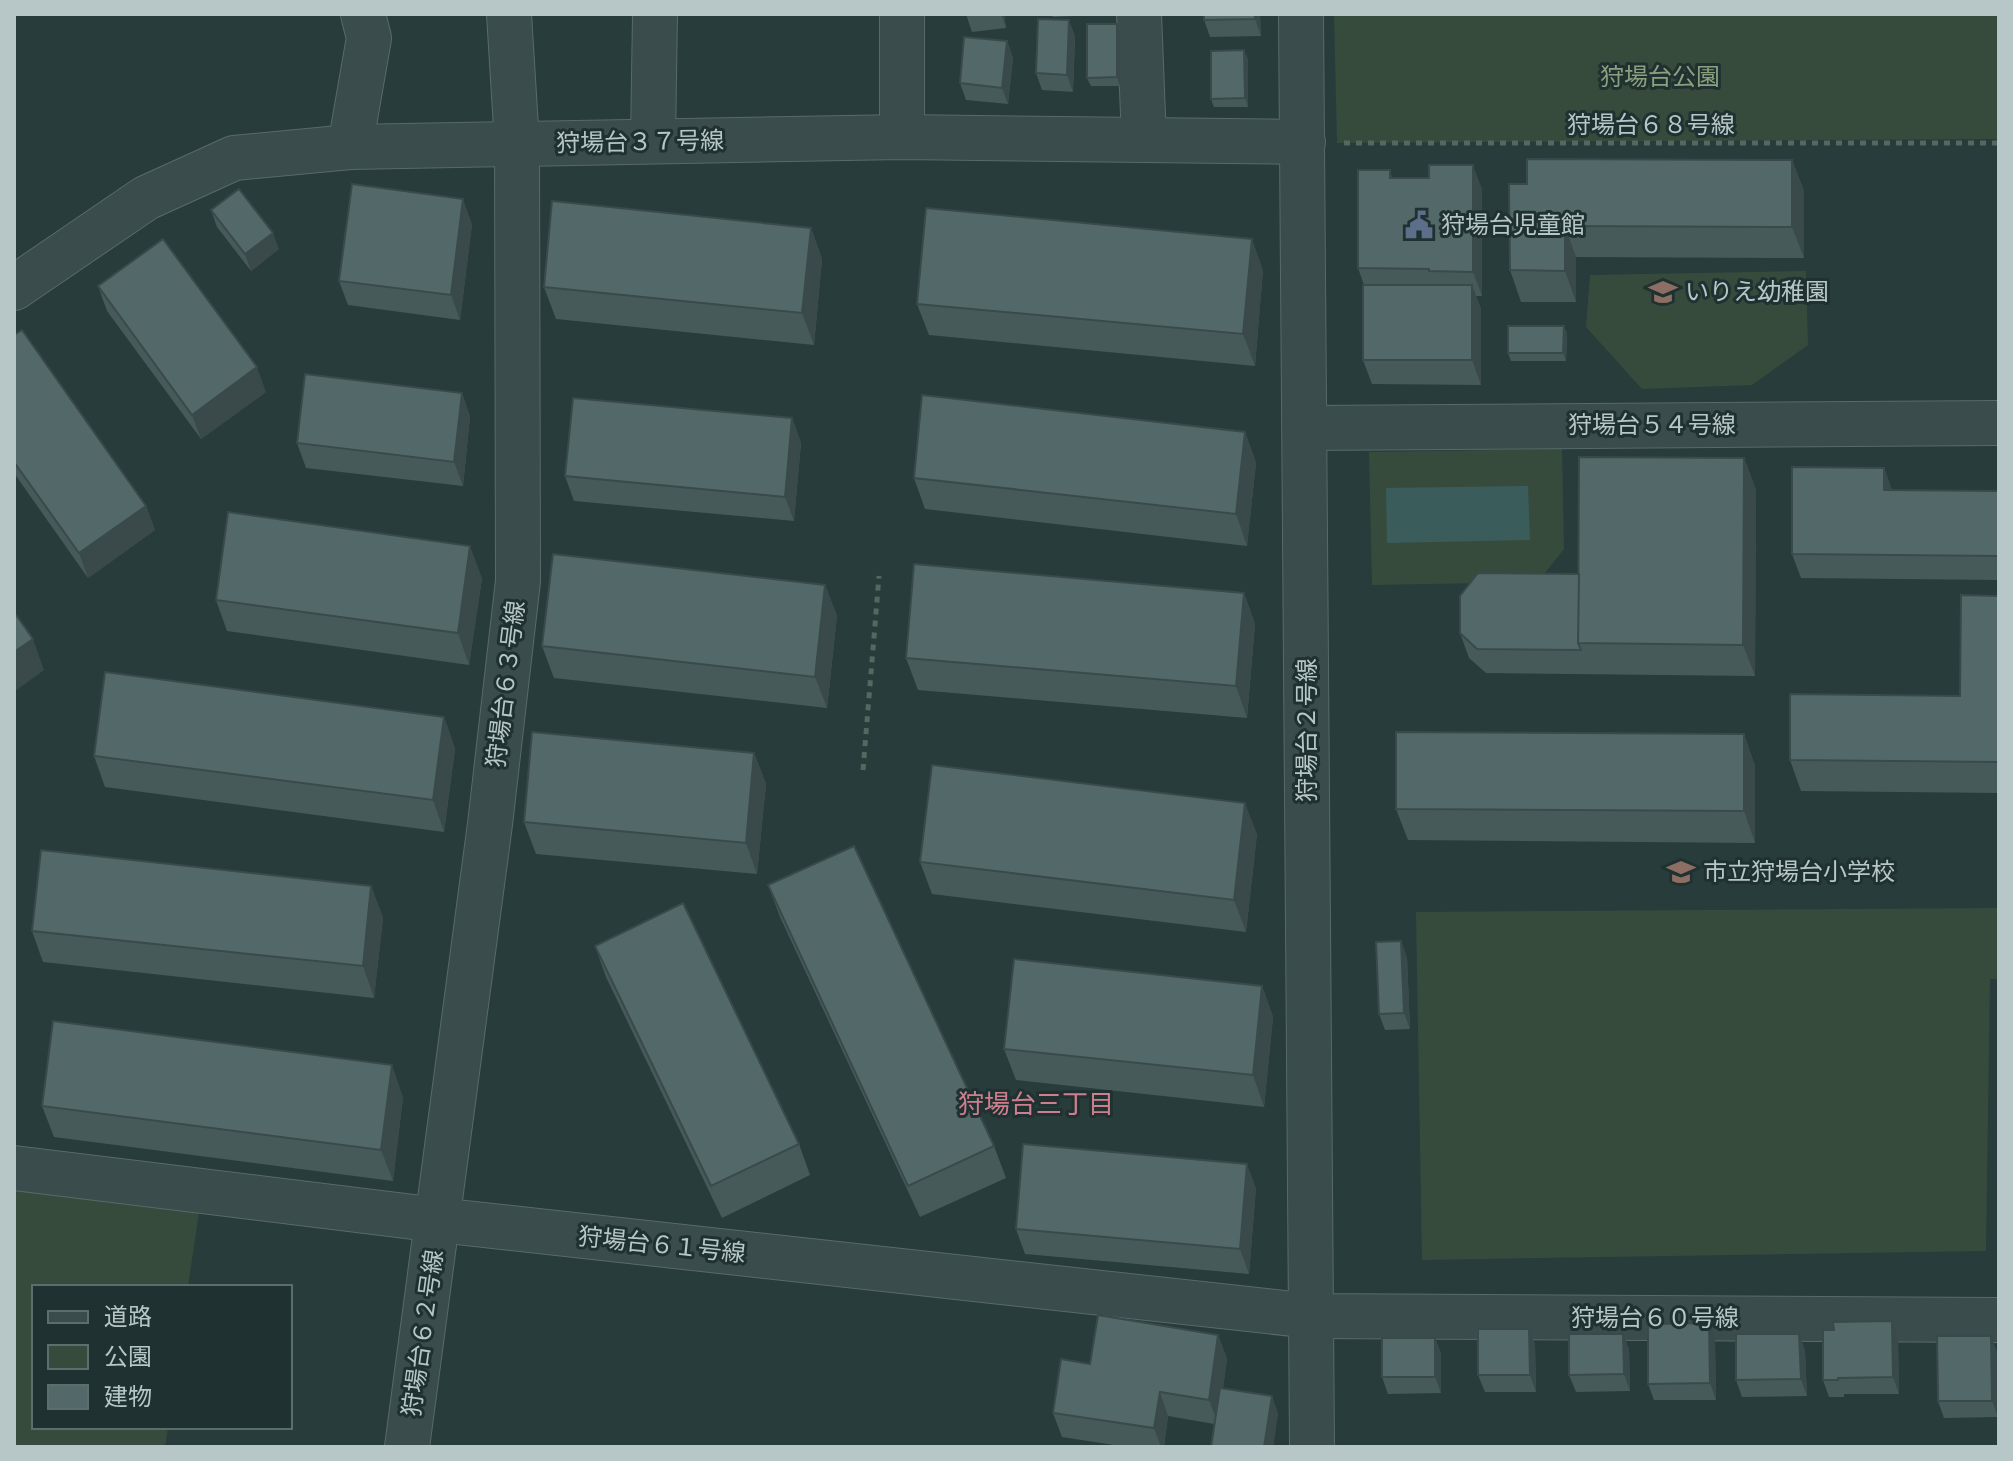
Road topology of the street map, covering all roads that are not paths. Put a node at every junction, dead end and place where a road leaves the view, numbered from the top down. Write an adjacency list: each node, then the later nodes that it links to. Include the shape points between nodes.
1 (363, 14): 12 (street, via 369,38)
2 (509, 14): 11 (street, 狩場台６３号線)
3 (655, 14): 9 (street)
4 (902, 14): 7 (street)
5 (1139, 14): 8 (street)
6 (1301, 14): 10 (street, 狩場台２号線)
7 (902, 137): 8 (street, 狩場台３７号線); 9 (street, 狩場台３７号線)
8 (1144, 140): 10 (street, 狩場台３７号線)
9 (653, 141): 11 (street, 狩場台３７号線)
10 (1303, 142): 15 (street, 狩場台２号線)
11 (517, 144): 12 (street, 狩場台３７号線); 17 (street, 狩場台６３号線, via 518,581)
12 (350, 147): 13 (street, 狩場台３７号線, via 234,158 146,198)
13 (14, 288)
14 (1999, 423): 15 (street, 狩場台５４号線)
15 (1305, 428): 18 (street, 狩場台２号線)
16 (14, 1168): 17 (street, 狩場台６１号線)
17 (438, 1220): 18 (street, 狩場台６１号線); 20 (street, 狩場台６２号線)
18 (1311, 1316): 19 (street, 狩場台６０号線); 21 (street, 狩場台２号線)
19 (1999, 1320)
20 (407, 1447)
21 (1312, 1447)

